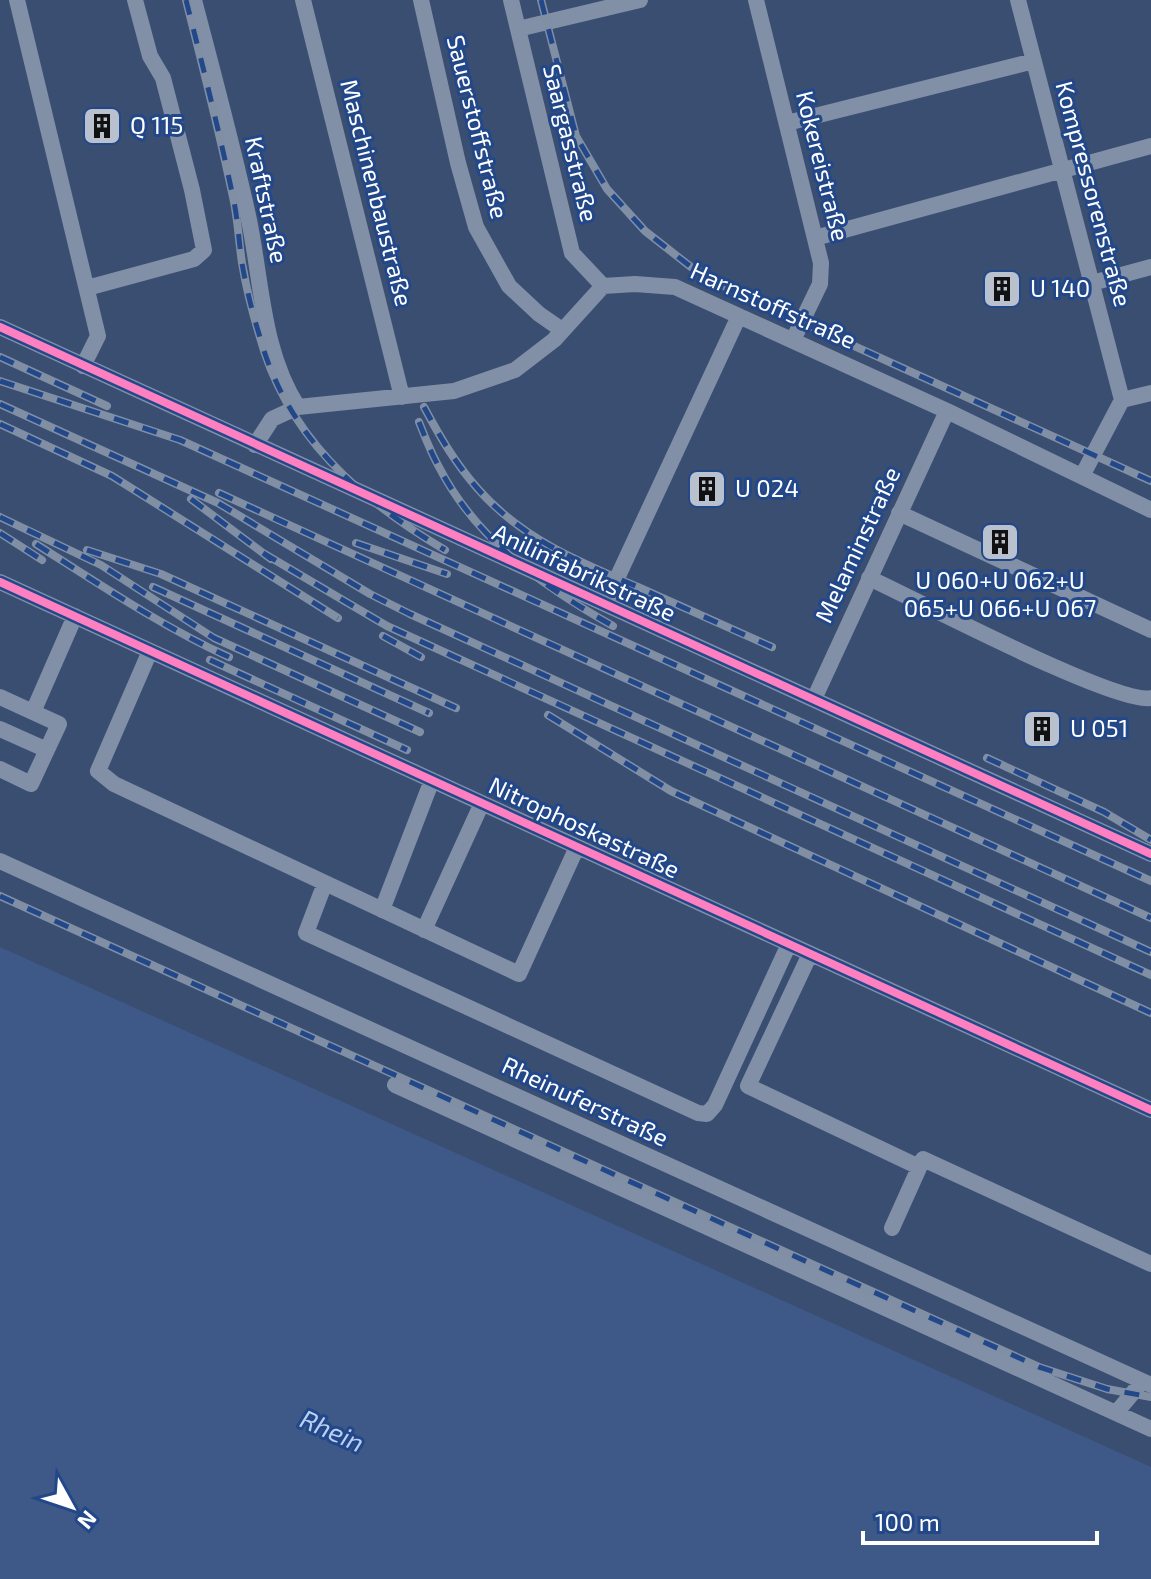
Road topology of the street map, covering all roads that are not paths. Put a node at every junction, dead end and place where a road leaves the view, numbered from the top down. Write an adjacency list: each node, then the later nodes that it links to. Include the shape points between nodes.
1 (17, 0): 19 (street)
2 (135, 0): 19 (street, via 150,56 163,78 204,250 194,259)
3 (194, 0): 28 (street, Kraftstraße, via 249,221 262,309 279,367)
4 (303, 0): 26 (street, Maschinenbaustraße)
5 (421, 0): 22 (street, Sauerstoffstraße, via 476,227 509,286)
6 (511, 0): 10 (street, Saargasstraße)
7 (640, 0): 10 (street)
8 (756, 0): 12 (street, Kokereistraße)
9 (1018, 0): 11 (street, Kompressorenstraße)
10 (518, 29): 18 (street, Saargasstraße, via 572,253)
11 (1034, 61): 12 (street); 14 (street, Kompressorenstraße)
12 (787, 123): 15 (street, Kokereistraße)
13 (1151, 146): 14 (street)
14 (1062, 170): 15 (street); 17 (street, Kompressorenstraße)
15 (815, 238): 23 (street, Kokereistraße, via 820,284)
16 (1151, 267): 17 (street)
17 (1092, 283): 27 (street, Kompressorenstraße)
18 (603, 286): 20 (street, Harnstoffstraße, via 675,287); 22 (street)
19 (87, 288): 24 (street, via 98,336)
20 (739, 316): 23 (street, Harnstoffstraße); 36 (street)
21 (0, 327): 24 (street, Anilinfabrikstraße)
22 (562, 330): 26 (street, via 515,370 454,391)
23 (793, 340): 29 (street, Harnstoffstraße)
24 (83, 366): 30 (street, Anilinfabrikstraße)
25 (1151, 393): 27 (street)
26 (402, 397): 28 (street)
27 (1122, 400): 31 (street)
28 (298, 407): 30 (street, via 272,419)
29 (947, 411): 31 (street, Harnstoffstraße); 33 (street, Melaminstraße)
30 (255, 445): 36 (street, Anilinfabrikstraße)
31 (1082, 476): 32 (street, Harnstoffstraße)
32 (1151, 510)
33 (899, 513): 34 (street, Melaminstraße); 38 (street)
34 (869, 578): 41 (street, via 1091,681); 42 (street, Melaminstraße)
35 (0, 582): 37 (street, Nitrophoskastraße)
36 (605, 604): 42 (street, Anilinfabrikstraße)
37 (75, 616): 39 (street, Nitrophoskastraße); 43 (street)
38 (1151, 630)
39 (150, 651): 47 (street, Nitrophoskastraße); 52 (street, via 98,771 114,784)
40 (0, 697): 43 (street)
41 (1151, 698)
42 (814, 699): 50 (street, Anilinfabrikstraße)
43 (33, 712): 45 (street, via 59,724)
44 (0, 729): 45 (street)
45 (47, 750): 46 (street, via 31,784)
46 (0, 769)
47 (432, 780): 48 (street, Nitrophoskastraße); 53 (street)
48 (482, 803): 49 (street, Nitrophoskastraße); 54 (street)
49 (577, 847): 54 (street, via 519,974); 55 (street, Nitrophoskastraße)
50 (1151, 854)
51 (0, 861): 64 (street, Rheinuferstraße)
52 (325, 883): 53 (street); 57 (street, via 306,933 698,1113 707,1114 715,1105)
53 (382, 910): 54 (street)
54 (424, 930)
55 (789, 944): 56 (street, Nitrophoskastraße); 57 (street)
56 (810, 954): 59 (street); 60 (street, Nitrophoskastraße)
57 (729, 1077): 59 (street)
58 (395, 1085): 65 (street)
59 (748, 1086): 61 (street)
60 (1151, 1110)
61 (919, 1167): 62 (street); 63 (street, via 923,1159)
62 (892, 1228)
63 (1151, 1264)
64 (1146, 1384): 65 (street)
65 (1116, 1413): 66 (street)
66 (1151, 1429)

